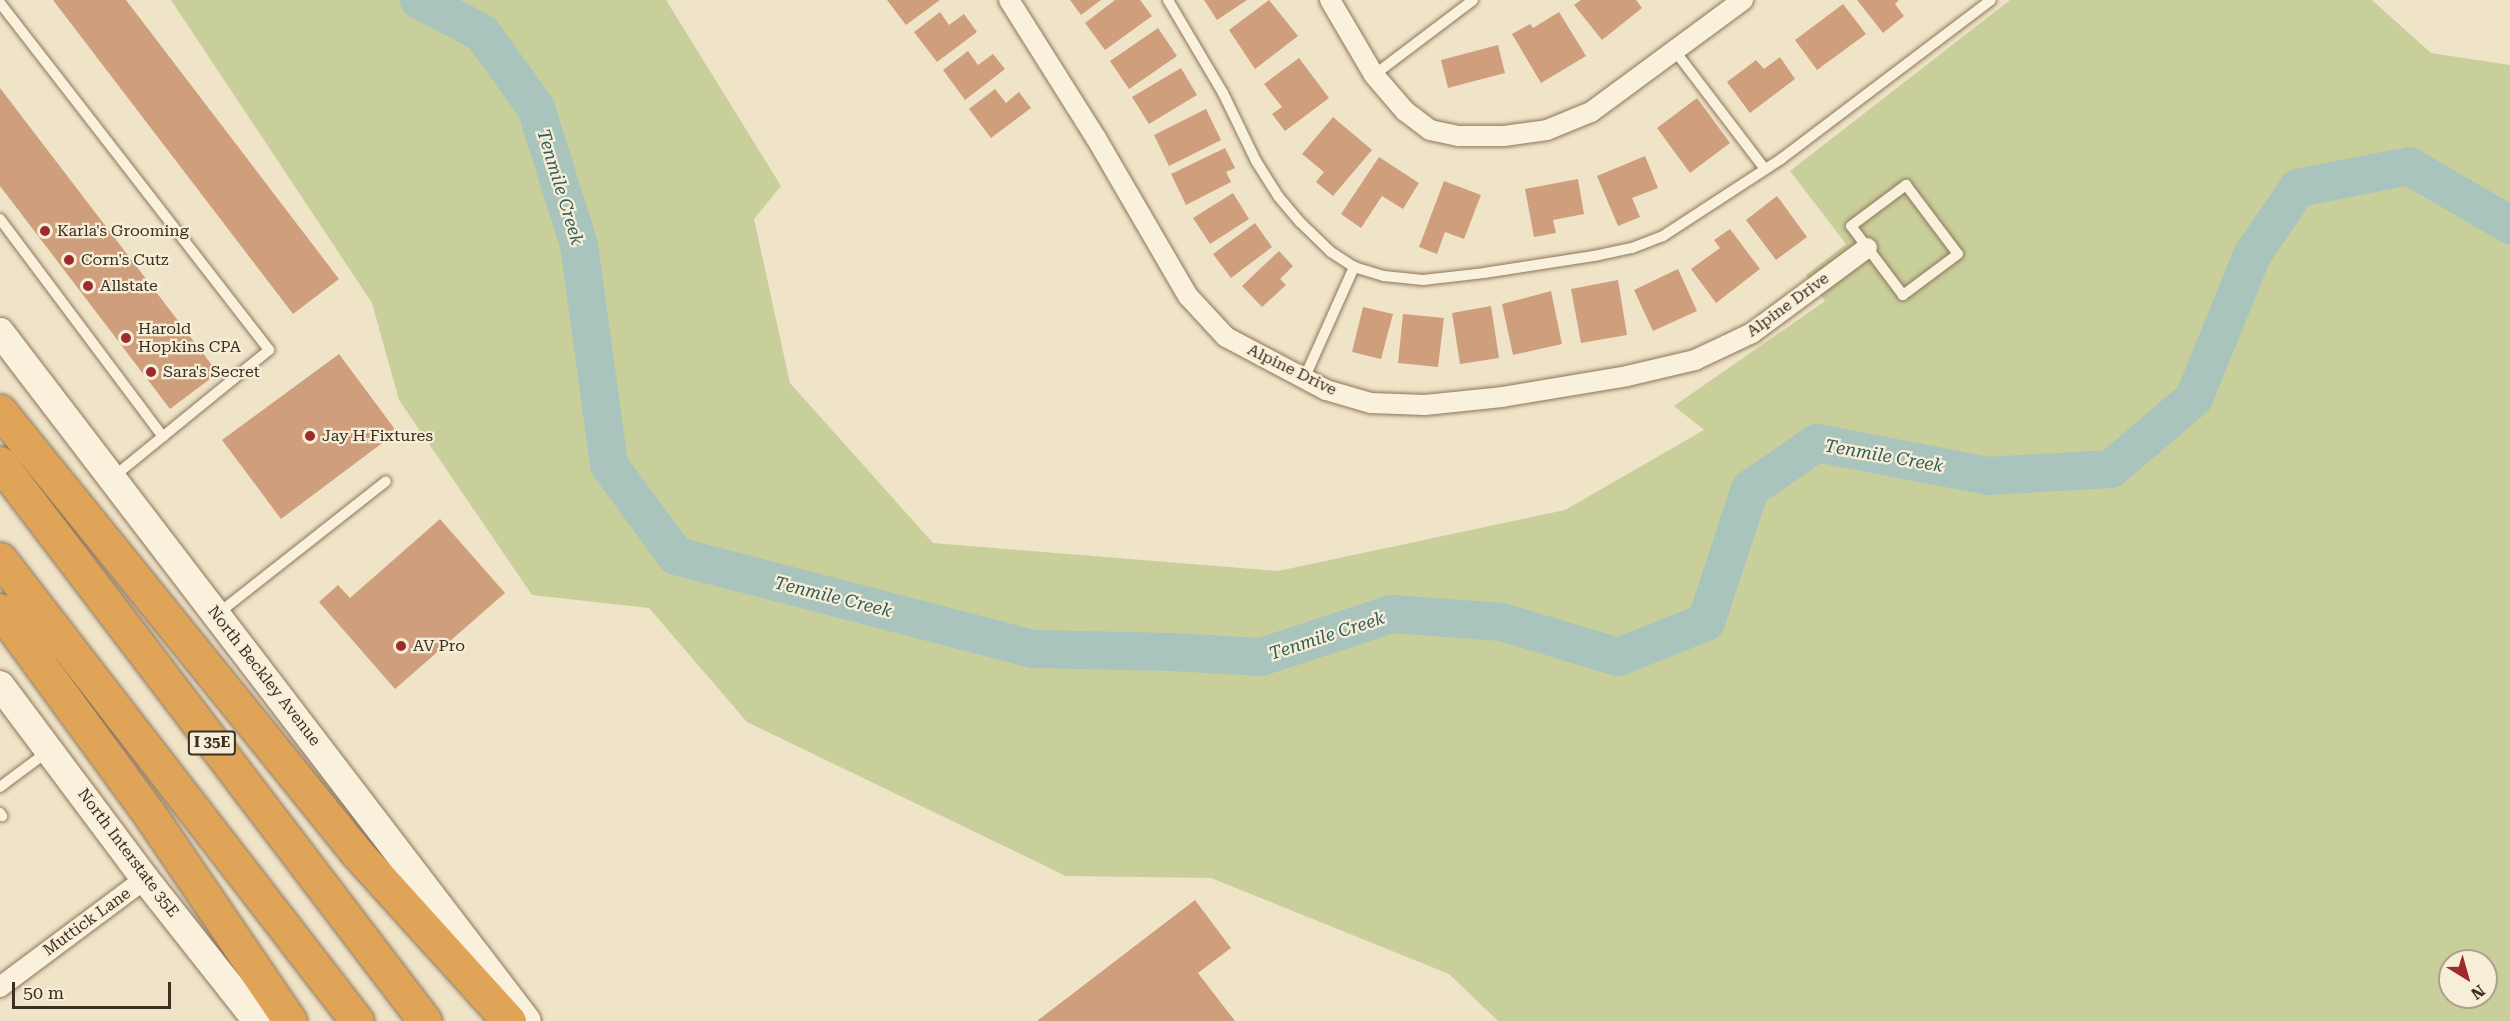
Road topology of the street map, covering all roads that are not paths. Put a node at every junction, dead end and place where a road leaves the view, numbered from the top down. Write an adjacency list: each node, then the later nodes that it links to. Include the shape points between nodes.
1 (1010, 0): 15 (street, Alpine Drive, via 1188,296 1226,337)
2 (1168, 0): 13 (lane, via 1278,196 1331,252)
3 (1330, 0): 9 (street)
4 (1473, 0): 9 (lane)
5 (1743, 0): 8 (street)
6 (1991, 0): 10 (lane)
7 (0, 3): 17 (lane, via 269,350)
8 (1675, 51): 9 (street, via 1591,112 1547,130 1504,136 1459,136 1430,130 1405,111); 10 (lane)
9 (1374, 75)
10 (1765, 169): 13 (lane, via 1663,236 1632,248 1424,279 1384,276)
11 (0, 219): 17 (lane)
12 (1867, 248): 12 (lane, via 1902,295 1958,255 1906,185 1851,226); 15 (street, Alpine Drive, via 1752,333 1695,360 1627,376 1502,397 1425,405 1371,403)
13 (1354, 267): 15 (lane)
14 (0, 332): 19 (main road, North Beckley Avenue)
15 (1304, 379)
16 (0, 411): 33 (highway, via 357,853)
17 (162, 437): 19 (lane)
18 (0, 463): 32 (highway, I 35E)
19 (112, 478): 23 (main road, North Beckley Avenue)
20 (386, 481): 23 (lane)
21 (0, 559): 31 (highway)
22 (0, 610): 30 (highway, via 152,818)
23 (216, 615): 34 (main road, North Beckley Avenue)
24 (0, 685): 25 (main road, North Interstate 35E)
25 (50, 750): 26 (lane); 27 (main road, North Interstate 35E)
26 (0, 787)
27 (145, 879): 28 (street, Muttick Lane); 29 (main road, North Interstate 35E)
28 (0, 987)
29 (257, 1021)
30 (290, 1021)
31 (357, 1021)
32 (425, 1021)
33 (508, 1021)
34 (527, 1021)

